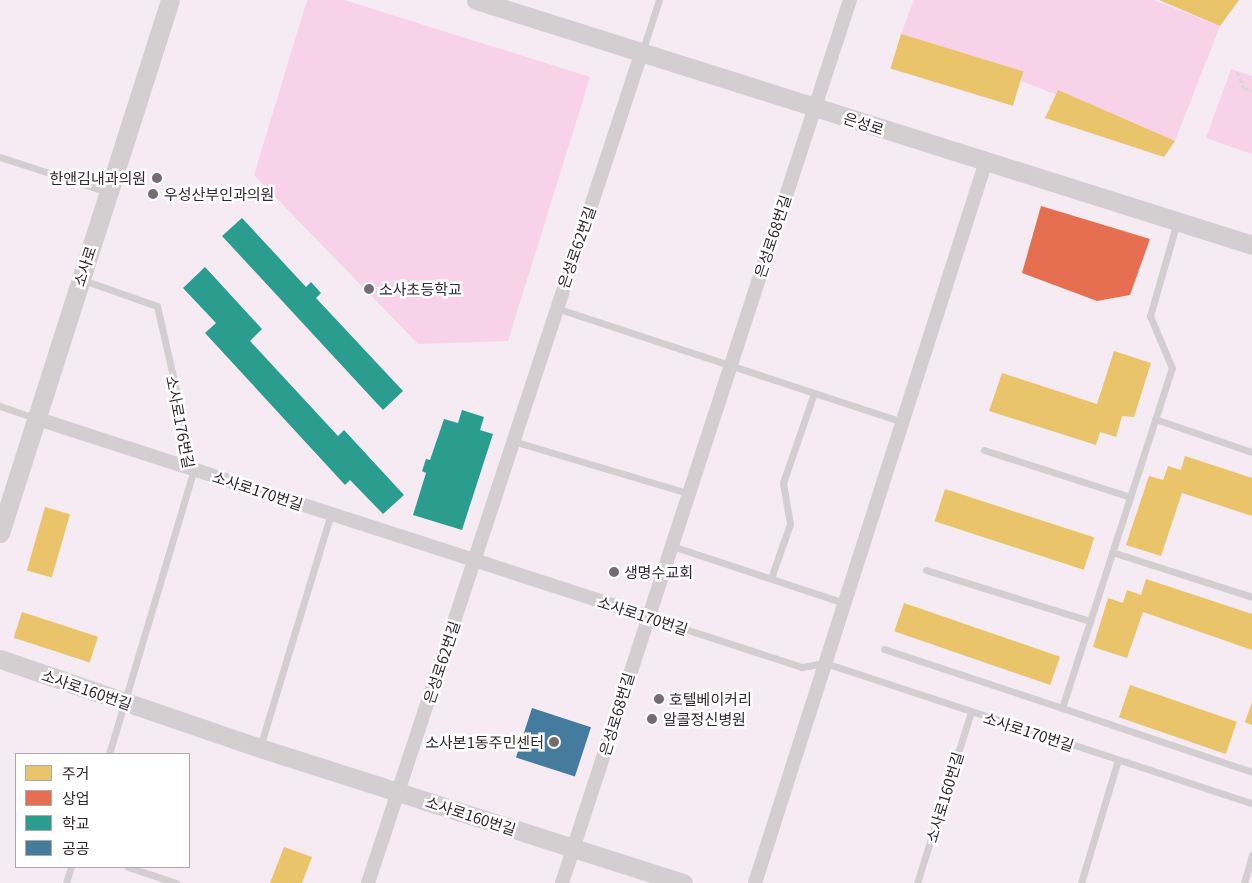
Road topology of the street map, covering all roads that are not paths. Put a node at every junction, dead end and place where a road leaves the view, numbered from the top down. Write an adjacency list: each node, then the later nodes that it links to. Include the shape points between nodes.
1 (170, 0): 9 (street, 소사로)
2 (476, 0): 5 (street, 은성로)
3 (659, 0): 5 (lane)
4 (850, 0): 6 (street, 은성로68번길)
5 (641, 54): 6 (street, 은성로); 13 (street, 은성로62번길)
6 (815, 107): 8 (street, 은성로); 14 (street, 은성로68번길)
7 (0, 157): 9 (lane)
8 (986, 161): 10 (street, 은성로); 19 (street)
9 (108, 192): 12 (street, 소사로)
10 (1178, 222): 11 (street, 은성로); 18 (lane, via 1150,316 1172,368)
11 (1252, 245)
12 (80, 279): 17 (street, 소사로); 23 (lane, 소사로176번길, via 157,306)
13 (556, 308): 14 (lane); 20 (street, 은성로62번길)
14 (730, 365): 15 (lane); 24 (street, 은성로68번길)
15 (814, 393): 19 (lane); 32 (lane, via 783,483 790,524)
16 (0, 406): 17 (lane)
17 (35, 418): 23 (street, 소사로170번길); 27 (street, 소사로)
18 (1155, 420): 22 (lane); 25 (lane)
19 (902, 422): 34 (street)
20 (513, 441): 24 (lane); 30 (street, 은성로62번길)
21 (984, 450): 25 (lane)
22 (1252, 452)
23 (194, 469): 26 (street, 소사로170번길); 40 (lane, 소사로176번길)
24 (688, 493): 28 (street, 은성로68번길)
25 (1130, 497): 29 (lane)
26 (331, 513): 30 (street, 소사로170번길); 43 (lane)
27 (0, 533)
28 (670, 546): 32 (lane); 35 (street, 은성로68번길)
29 (1112, 552): 33 (lane); 36 (lane)
30 (474, 559): 35 (street, 소사로170번길); 47 (street, 은성로62번길)
31 (926, 570): 36 (lane)
32 (771, 578): 34 (lane)
33 (1252, 597)
34 (844, 603): 39 (street)
35 (647, 616): 39 (lane, 소사로170번길, via 802,667); 49 (street, 은성로68번길)
36 (1090, 621): 41 (lane)
37 (884, 649): 41 (lane)
38 (0, 659): 40 (street, 소사로160번길)
39 (825, 663): 42 (lane, 소사로170번길); 58 (street)
40 (126, 702): 43 (street, 소사로160번길); 44 (lane, 소사로176번길)
41 (1062, 708): 46 (lane)
42 (971, 712): 45 (lane, 소사로170번길); 59 (lane, 소사로160번길)
43 (260, 748): 47 (street, 소사로160번길)
44 (109, 753)
45 (1118, 760): 48 (lane, 소사로170번길); 60 (lane)
46 (1252, 772)
47 (399, 792): 49 (street, 소사로160번길); 55 (street, 은성로62번길)
48 (1252, 803)
49 (574, 848): 56 (street, 은성로68번길); 57 (street, 소사로160번길)
50 (1252, 855): 61 (lane)
51 (71, 868): 53 (lane)
52 (131, 868): 54 (lane)
53 (66, 883)
54 (176, 883)
55 (368, 883)
56 (562, 883)
57 (683, 883)
58 (755, 883)
59 (917, 883)
60 (1081, 883)
61 (1244, 883)

